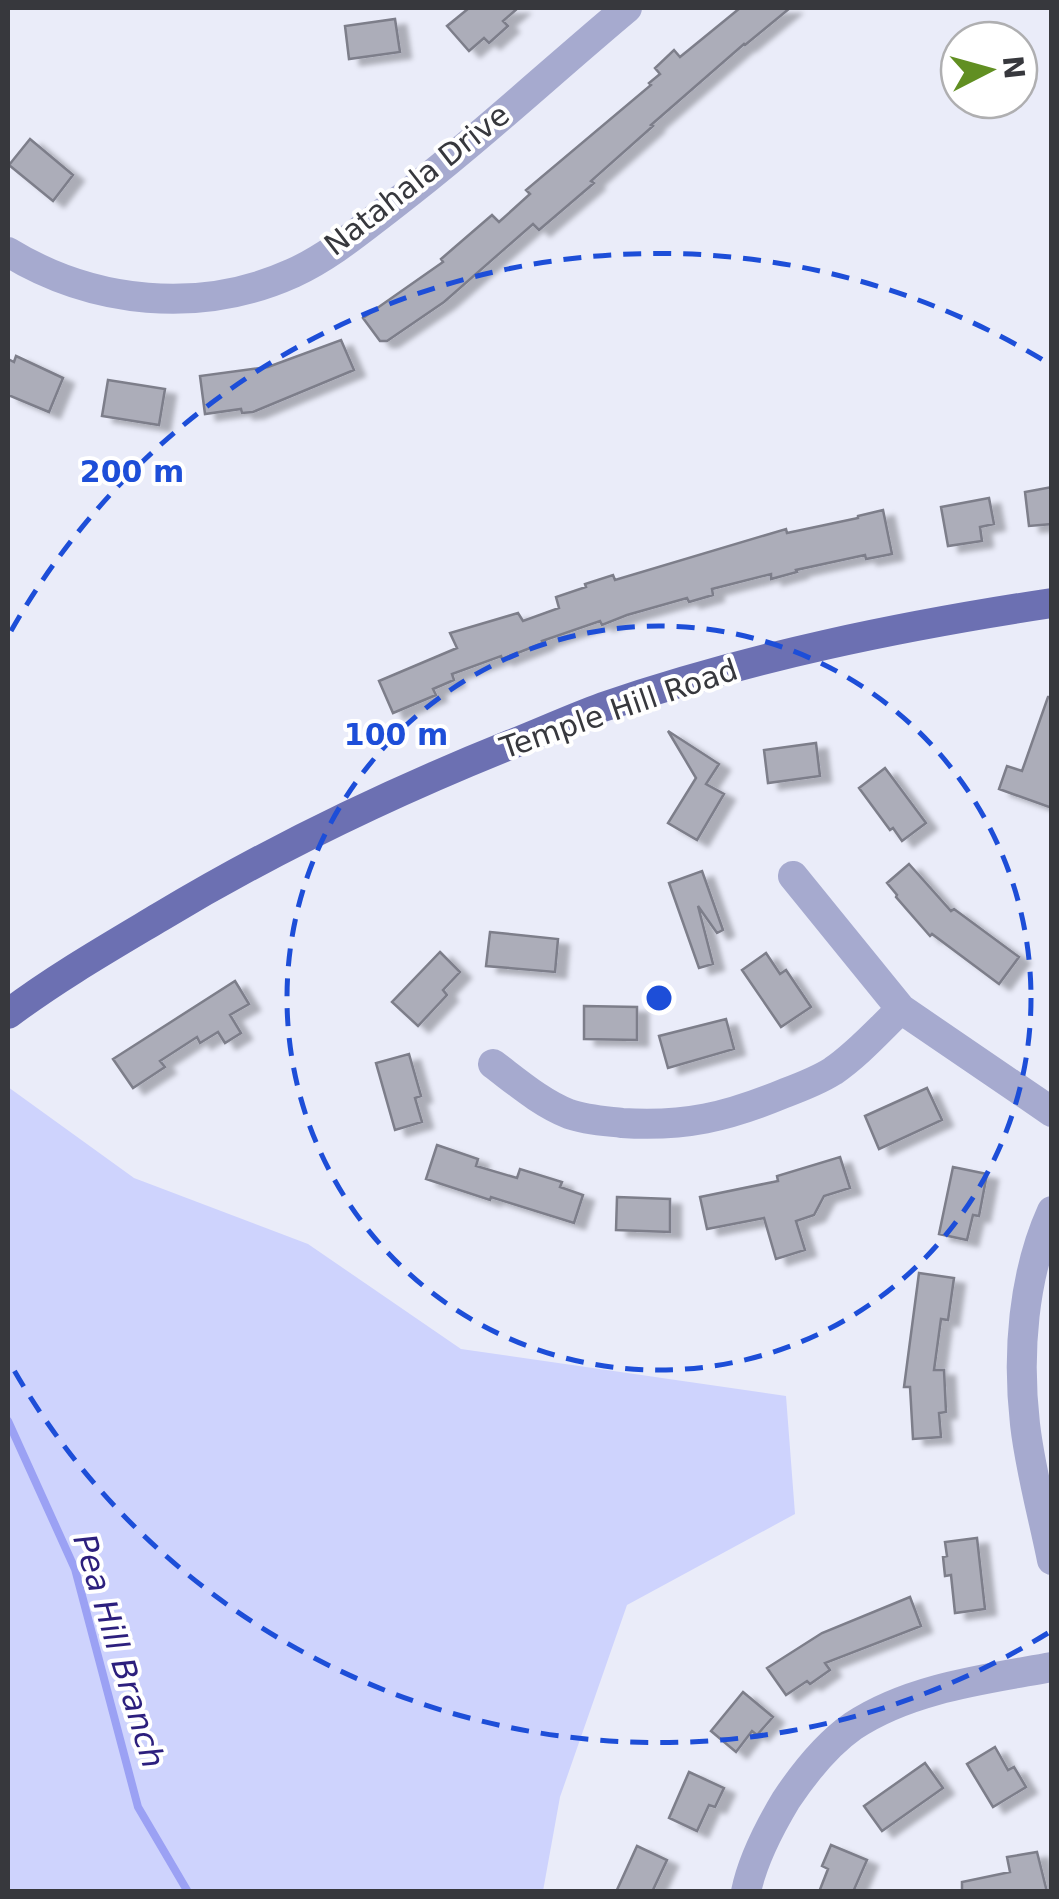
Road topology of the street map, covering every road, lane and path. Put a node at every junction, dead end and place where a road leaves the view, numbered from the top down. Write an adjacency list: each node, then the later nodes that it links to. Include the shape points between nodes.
1 (628, 8): 2 (street, Natahala Drive, via 435,173 293,273 246,289 157,298 70,282)
2 (8, 252)
3 (1052, 603): 6 (main road, Temple Hill Road, via 833,642 584,715 286,846 51,982)
4 (793, 876): 5 (street)
5 (900, 1009): 7 (street, via 832,1072 762,1103 682,1124 569,1114); 8 (street)
6 (8, 1014)
7 (493, 1064)
8 (1052, 1112)
9 (1052, 1211): 10 (street, via 1038,1242 1022,1360 1025,1424)
10 (1052, 1560)
11 (1052, 1667): 12 (street, via 932,1692 852,1727 801,1777 774,1819)
12 (746, 1892)

